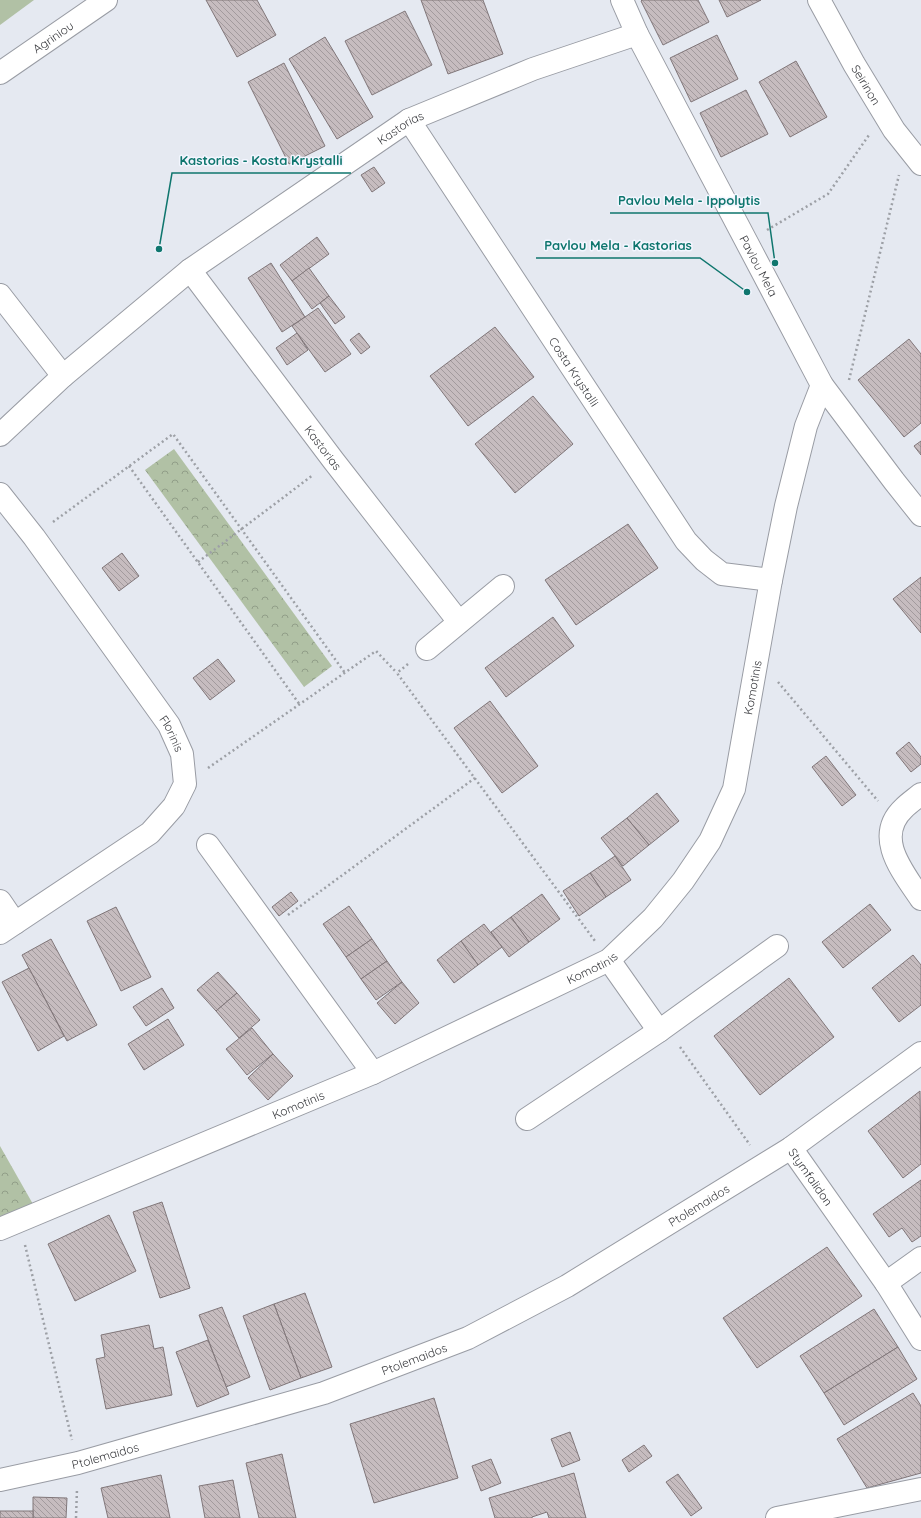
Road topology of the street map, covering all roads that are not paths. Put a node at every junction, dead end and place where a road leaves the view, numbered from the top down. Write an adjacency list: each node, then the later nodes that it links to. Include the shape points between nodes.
1 (106, 0): 5 (street, Agriniou)
2 (622, 0): 4 (street, Pavlou Mela)
3 (819, 0): 7 (street, Seirinon, via 884,113)
4 (637, 34): 6 (street, Kastorias, via 533,69); 11 (street, Pavlou Mela)
5 (0, 73)
6 (409, 120): 8 (street, Kastorias); 15 (street, Costa Krystalli, via 686,541 722,574)
7 (921, 164)
8 (190, 270): 10 (street, Kastorias); 17 (street, Kastorias)
9 (0, 295): 10 (street)
10 (63, 376): 12 (street, Kastorias)
11 (822, 385): 14 (street, Pavlou Mela); 15 (street, Komotinis, via 806,426)
12 (0, 435)
13 (0, 494): 23 (street, Florinis, via 34,537 168,725 182,754 185,784 174,806 150,833)
14 (921, 515)
15 (771, 580): 25 (street, Komotinis, via 734,789 710,841 683,881 653,918)
16 (502, 586): 17 (street)
17 (459, 622): 18 (street)
18 (427, 649)
19 (921, 794): 21 (street, via 903,809 892,824 890,845 900,868)
20 (208, 845): 28 (street)
21 (921, 899)
22 (0, 901): 23 (street)
23 (7, 928)
24 (777, 946): 26 (street)
25 (609, 960): 26 (street); 28 (street, Komotinis)
26 (663, 1029): 29 (street)
27 (921, 1053): 30 (street, Stymfalidon)
28 (373, 1073): 31 (street, Komotinis)
29 (528, 1119)
30 (791, 1148): 33 (street, Stymfalidon); 35 (street, Ptolemaidos, via 567,1286 468,1338 324,1393 78,1463)
31 (10, 1225)
32 (921, 1258): 33 (street)
33 (886, 1283): 34 (street, Stymfalidon)
34 (921, 1339)
35 (0, 1480)
36 (921, 1489): 37 (street)
37 (777, 1518)

